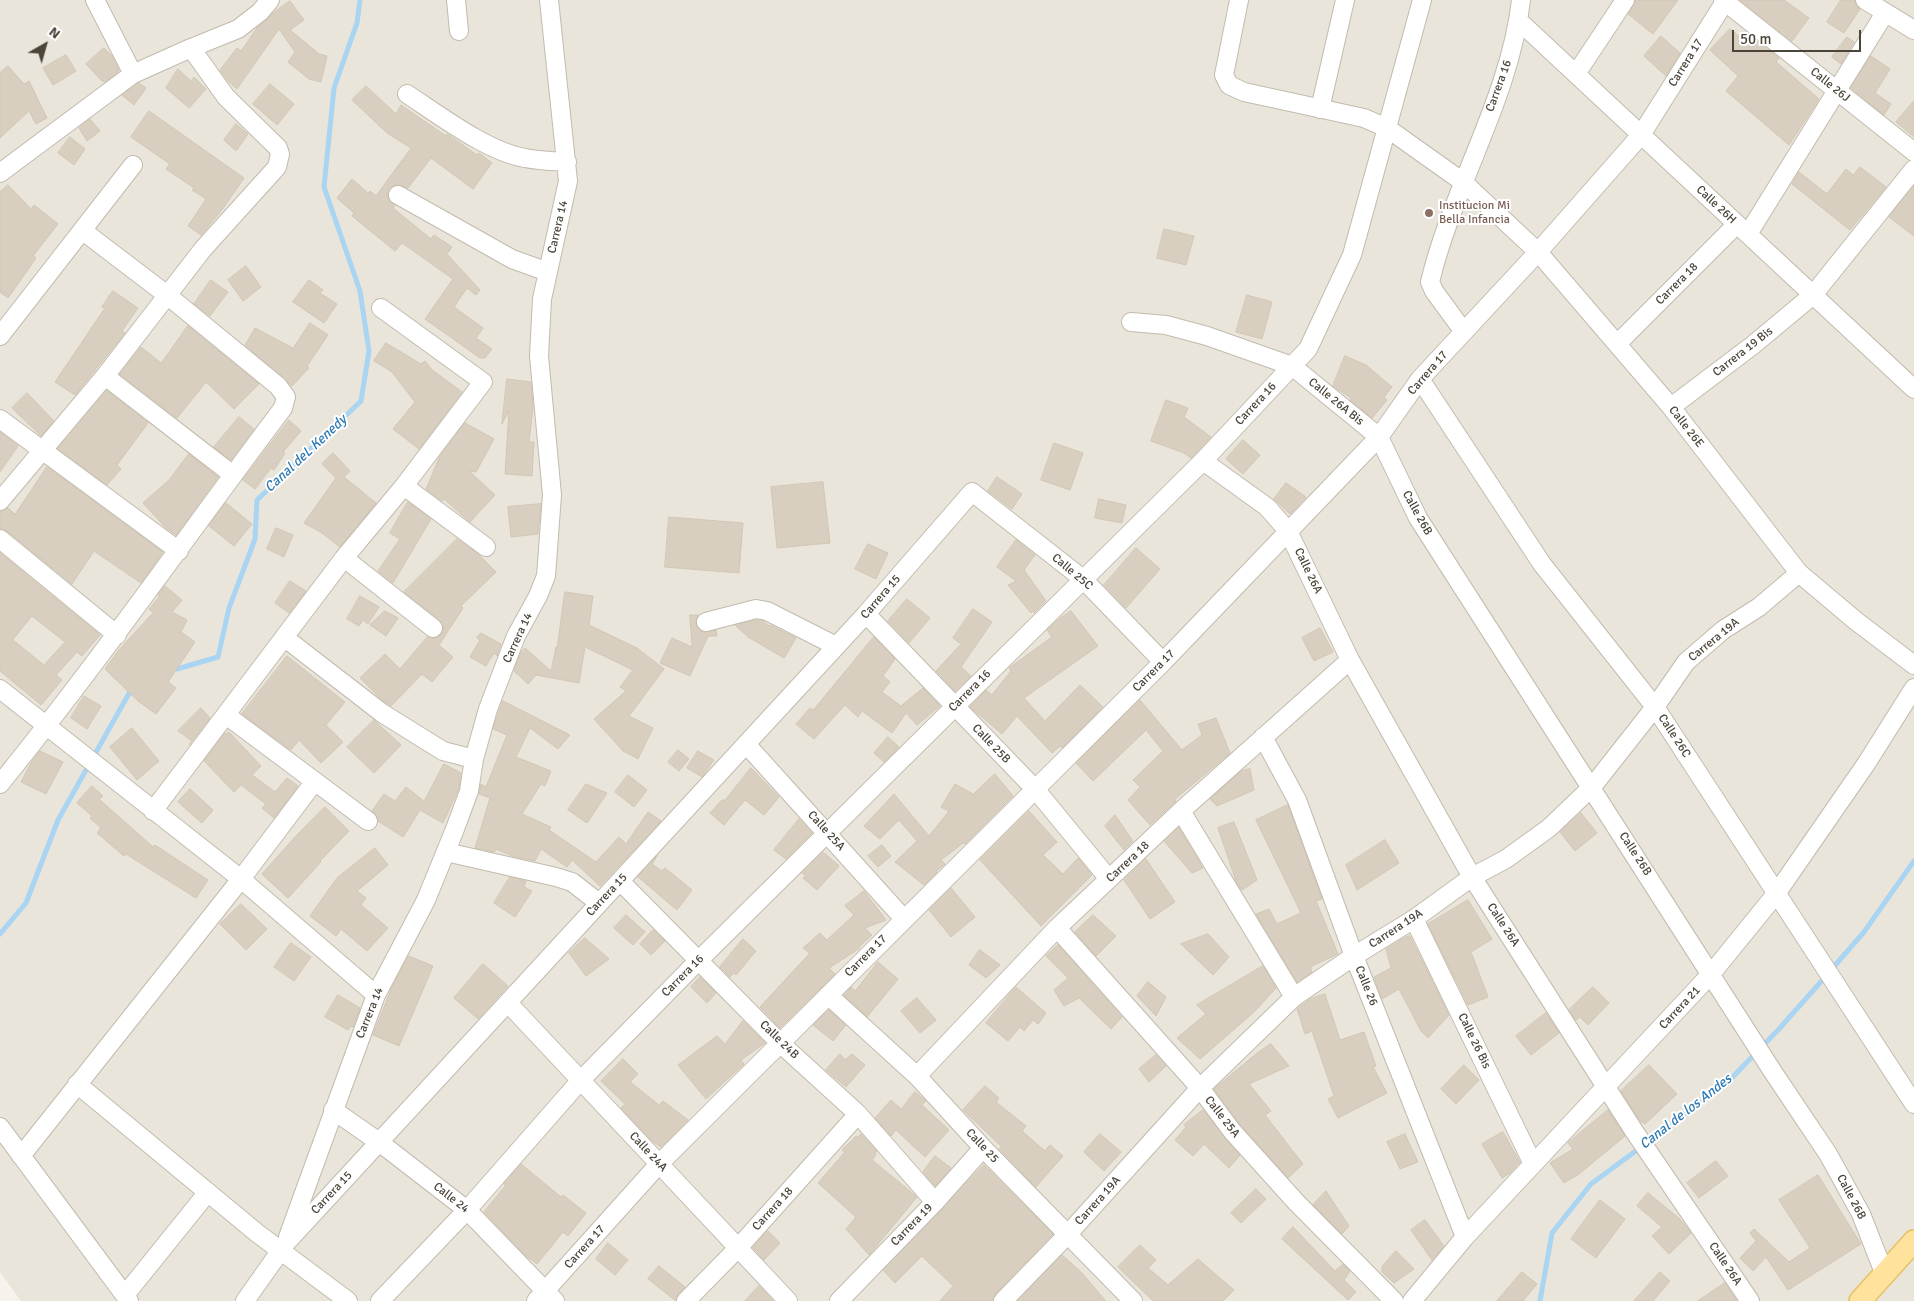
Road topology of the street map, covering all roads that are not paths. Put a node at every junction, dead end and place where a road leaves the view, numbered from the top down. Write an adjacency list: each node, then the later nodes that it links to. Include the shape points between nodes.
1 (95, 0): 17 (street)
2 (270, 0): 16 (street, via 238,29)
3 (456, 0): 15 (street)
4 (549, 0): 25 (street, Carrera 14)
5 (1239, 0): 21 (street, Calle 26E, via 1224,75 1229,85 1244,92)
6 (1345, 0): 21 (street)
7 (1422, 0): 22 (street, Carrera 16)
8 (1521, 0): 13 (street, Carrera 16)
9 (1625, 0): 18 (street)
10 (1725, 0): 19 (street, Calle 26J); 23 (street, Carrera 17)
11 (1865, 0): 12 (street)
12 (1885, 13): 14 (street); 19 (street, Carrera 18)
13 (1519, 21): 18 (street, Calle 26H); 29 (street, Carrera 16, via 1507,68)
14 (1914, 30)
15 (459, 31)
16 (191, 48): 17 (street); 35 (street, via 226,97 278,148 280,154 277,167 203,249)
17 (133, 74): 28 (street)
18 (1576, 74): 23 (street, Calle 26H)
19 (1837, 91): 24 (street, Calle 26J); 31 (street, Carrera 18)
20 (408, 94): 25 (street, via 472,136 500,150 524,158)
21 (1320, 109): 22 (street, Calle 26E, via 1364,118)
22 (1387, 128): 29 (street, Calle 26E); 42 (street, Carrera 16, via 1352,255 1308,349)
23 (1641, 135): 31 (street, Calle 26H); 33 (street, Carrera 17)
24 (1914, 152)
25 (567, 162): 34 (street, Carrera 14, via 568,181)
26 (133, 164): 32 (street)
27 (1914, 169): 36 (street, Carrera 19 Bis)
28 (0, 173)
29 (1464, 182): 33 (street, Calle 26E); 39 (street, Carrera 16, via 1430,282)
30 (398, 195): 34 (street, via 512,260)
31 (1742, 229): 36 (street, Calle 26H); 41 (street, Carrera 18)
32 (82, 231): 35 (street); 40 (street)
33 (1538, 252): 39 (street, Carrera 17); 41 (street, Calle 26E)
34 (548, 272): 79 (street, Carrera 14, via 542,299 539,356 552,495 546,576 516,636 488,709)
35 (167, 295): 43 (street); 51 (street, via 278,386 286,397 283,408)
36 (1813, 295): 45 (street, Calle 26H); 46 (street, Carrera 19 Bis)
37 (381, 308): 52 (street, via 483,382)
38 (1131, 322): 42 (street, Calle 26A Bis, via 1166,325 1207,336)
39 (1464, 332): 44 (street, Carrera 17)
40 (0, 336)
41 (1617, 344): 46 (street, Calle 26E)
42 (1292, 366): 48 (street, Calle 26A Bis); 50 (street, Carrera 16)
43 (105, 376): 49 (street); 51 (street)
44 (1420, 379): 48 (street, Carrera 17); 74 (street, Calle 26C, via 1542,564)
45 (1914, 389)
46 (1671, 407): 60 (street, Calle 26E)
47 (0, 419): 49 (street)
48 (1379, 437): 55 (street, Carrera 17); 82 (street, Calle 26B, via 1418,518)
49 (41, 450): 54 (street); 58 (street)
50 (1203, 461): 55 (street, Calle 26A, via 1267,507); 61 (street, Carrera 16)
51 (233, 475): 58 (street)
52 (404, 486): 57 (street); 59 (street)
53 (972, 492): 61 (street, Calle 25C); 62 (street, Carrera 15)
54 (0, 501)
55 (1288, 531): 68 (street, Calle 26A); 69 (street, Carrera 17)
56 (0, 539): 65 (street)
57 (486, 547)
58 (179, 550): 65 (street)
59 (344, 558): 64 (street); 66 (street)
60 (1799, 574): 70 (street, Calle 26E); 74 (street, Carrera 19A, via 1759,607 1723,630 1686,662)
61 (1083, 579): 69 (street, Calle 25C); 73 (street, Carrera 16)
62 (866, 614): 67 (street, Carrera 15); 73 (street, Calle 25B)
63 (706, 622): 67 (street, via 756,609 767,610)
64 (433, 628)
65 (117, 635): 76 (street)
66 (285, 638): 75 (street); 79 (street, via 382,713 443,751)
67 (836, 646): 78 (street, Carrera 15)
68 (1350, 660): 77 (street, Carrera 18); 89 (street, Calle 26A)
69 (1163, 662): 83 (street, Carrera 17)
70 (1914, 665)
71 (1914, 688): 93 (street, Carrera 21)
72 (0, 690): 76 (street)
73 (954, 706): 83 (street, Calle 25B); 87 (street, Carrera 16)
74 (1655, 707): 82 (street, Carrera 19A); 93 (street, Calle 26C)
75 (226, 715): 80 (street); 84 (street)
76 (46, 727): 81 (street); 84 (street)
77 (1263, 737): 85 (street, Carrera 18); 98 (street, Calle 26, via 1297,800)
78 (746, 744): 87 (street, Calle 25A); 92 (street, Carrera 15)
79 (474, 759): 88 (street, Carrera 14, via 469,791)
80 (315, 781): 86 (street); 91 (street)
81 (0, 784)
82 (1592, 787): 89 (street, Carrera 19A, via 1549,828 1506,859); 100 (street, Calle 26B)
83 (1036, 790): 90 (street, Calle 25B); 95 (street, Carrera 17)
84 (154, 811): 91 (street)
85 (1181, 811): 90 (street, Carrera 18); 103 (street)
86 (368, 821)
87 (828, 833): 95 (street, Calle 25A); 99 (street, Carrera 16)
88 (446, 852): 94 (street, via 572,882); 102 (street, Carrera 14, via 426,900)
89 (1472, 877): 96 (street, Carrera 19A); 109 (street, Calle 26A)
90 (1109, 879): 97 (street, Carrera 18)
91 (242, 880): 102 (street); 108 (street)
92 (620, 881): 94 (street, Carrera 15); 99 (street, Calle 24B)
93 (1776, 894): 100 (street, Carrera 21); 111 (street, Calle 26C)
94 (599, 903): 104 (street, Carrera 15)
95 (904, 919): 101 (street, Carrera 17)
96 (1414, 919): 98 (street, Carrera 19A); 119 (street, Calle 26 Bis)
97 (1057, 928): 106 (street, Carrera 18); 110 (street, Calle 25A)
98 (1354, 956): 103 (street, Carrera 19A); 124 (street, Calle 26)
99 (699, 960): 105 (street, Calle 24B); 107 (street, Carrera 16)
100 (1711, 974): 109 (street, Carrera 21); 128 (street, Calle 26B, via 1828,1154 1861,1214)
101 (828, 994): 105 (street, Carrera 17); 106 (street, Calle 25)
102 (376, 995): 112 (street, Carrera 14)
103 (1294, 997): 110 (street, Carrera 19A)
104 (508, 1003): 107 (street, Calle 24A); 115 (street, Carrera 15)
105 (780, 1043): 113 (street, Calle 24B); 118 (street, Carrera 17)
106 (917, 1076): 116 (street, Calle 25)
107 (580, 1081): 118 (street, Calle 24A); 122 (street, Carrera 16)
108 (77, 1084): 117 (street); 120 (street)
109 (1606, 1087): 119 (street, Carrera 21); 141 (street, Calle 26A)
110 (1200, 1088): 123 (street, Carrera 19A); 139 (street, Calle 25A, via 1232,1131 1296,1202)
111 (1914, 1104)
112 (333, 1110): 115 (street, Calle 24); 126 (street, Carrera 14)
113 (858, 1114): 121 (street, Calle 24B); 127 (street, Carrera 18)
114 (0, 1127): 117 (street)
115 (379, 1142): 122 (street, Calle 24); 126 (street, Carrera 15)
116 (983, 1148): 121 (street, Carrera 19); 123 (street, Calle 25)
117 (21, 1156): 129 (street)
118 (659, 1164): 127 (street, Calle 24A); 130 (street, Carrera 17)
119 (1533, 1164): 124 (street, Carrera 21)
120 (208, 1192): 126 (street); 129 (street)
121 (935, 1202): 136 (street, Carrera 19)
122 (467, 1210): 130 (street, Calle 24); 133 (street, Carrera 16)
123 (1068, 1234): 137 (street, Carrera 19A); 138 (street, Calle 25)
124 (1465, 1237): 140 (street, Carrera 21)
125 (1914, 1241): 128 (main road)
126 (284, 1247): 131 (street, Carrera 15); 132 (street)
127 (738, 1248): 134 (street, Carrera 18); 135 (street, Calle 24A)
128 (1884, 1275): 142 (main road)
129 (127, 1298)
130 (545, 1298)
131 (245, 1301)
132 (348, 1301)
133 (380, 1301)
134 (686, 1301)
135 (788, 1301)
136 (839, 1301)
137 (1003, 1301)
138 (1134, 1301)
139 (1394, 1301)
140 (1412, 1301)
141 (1750, 1301)
142 (1860, 1301)

